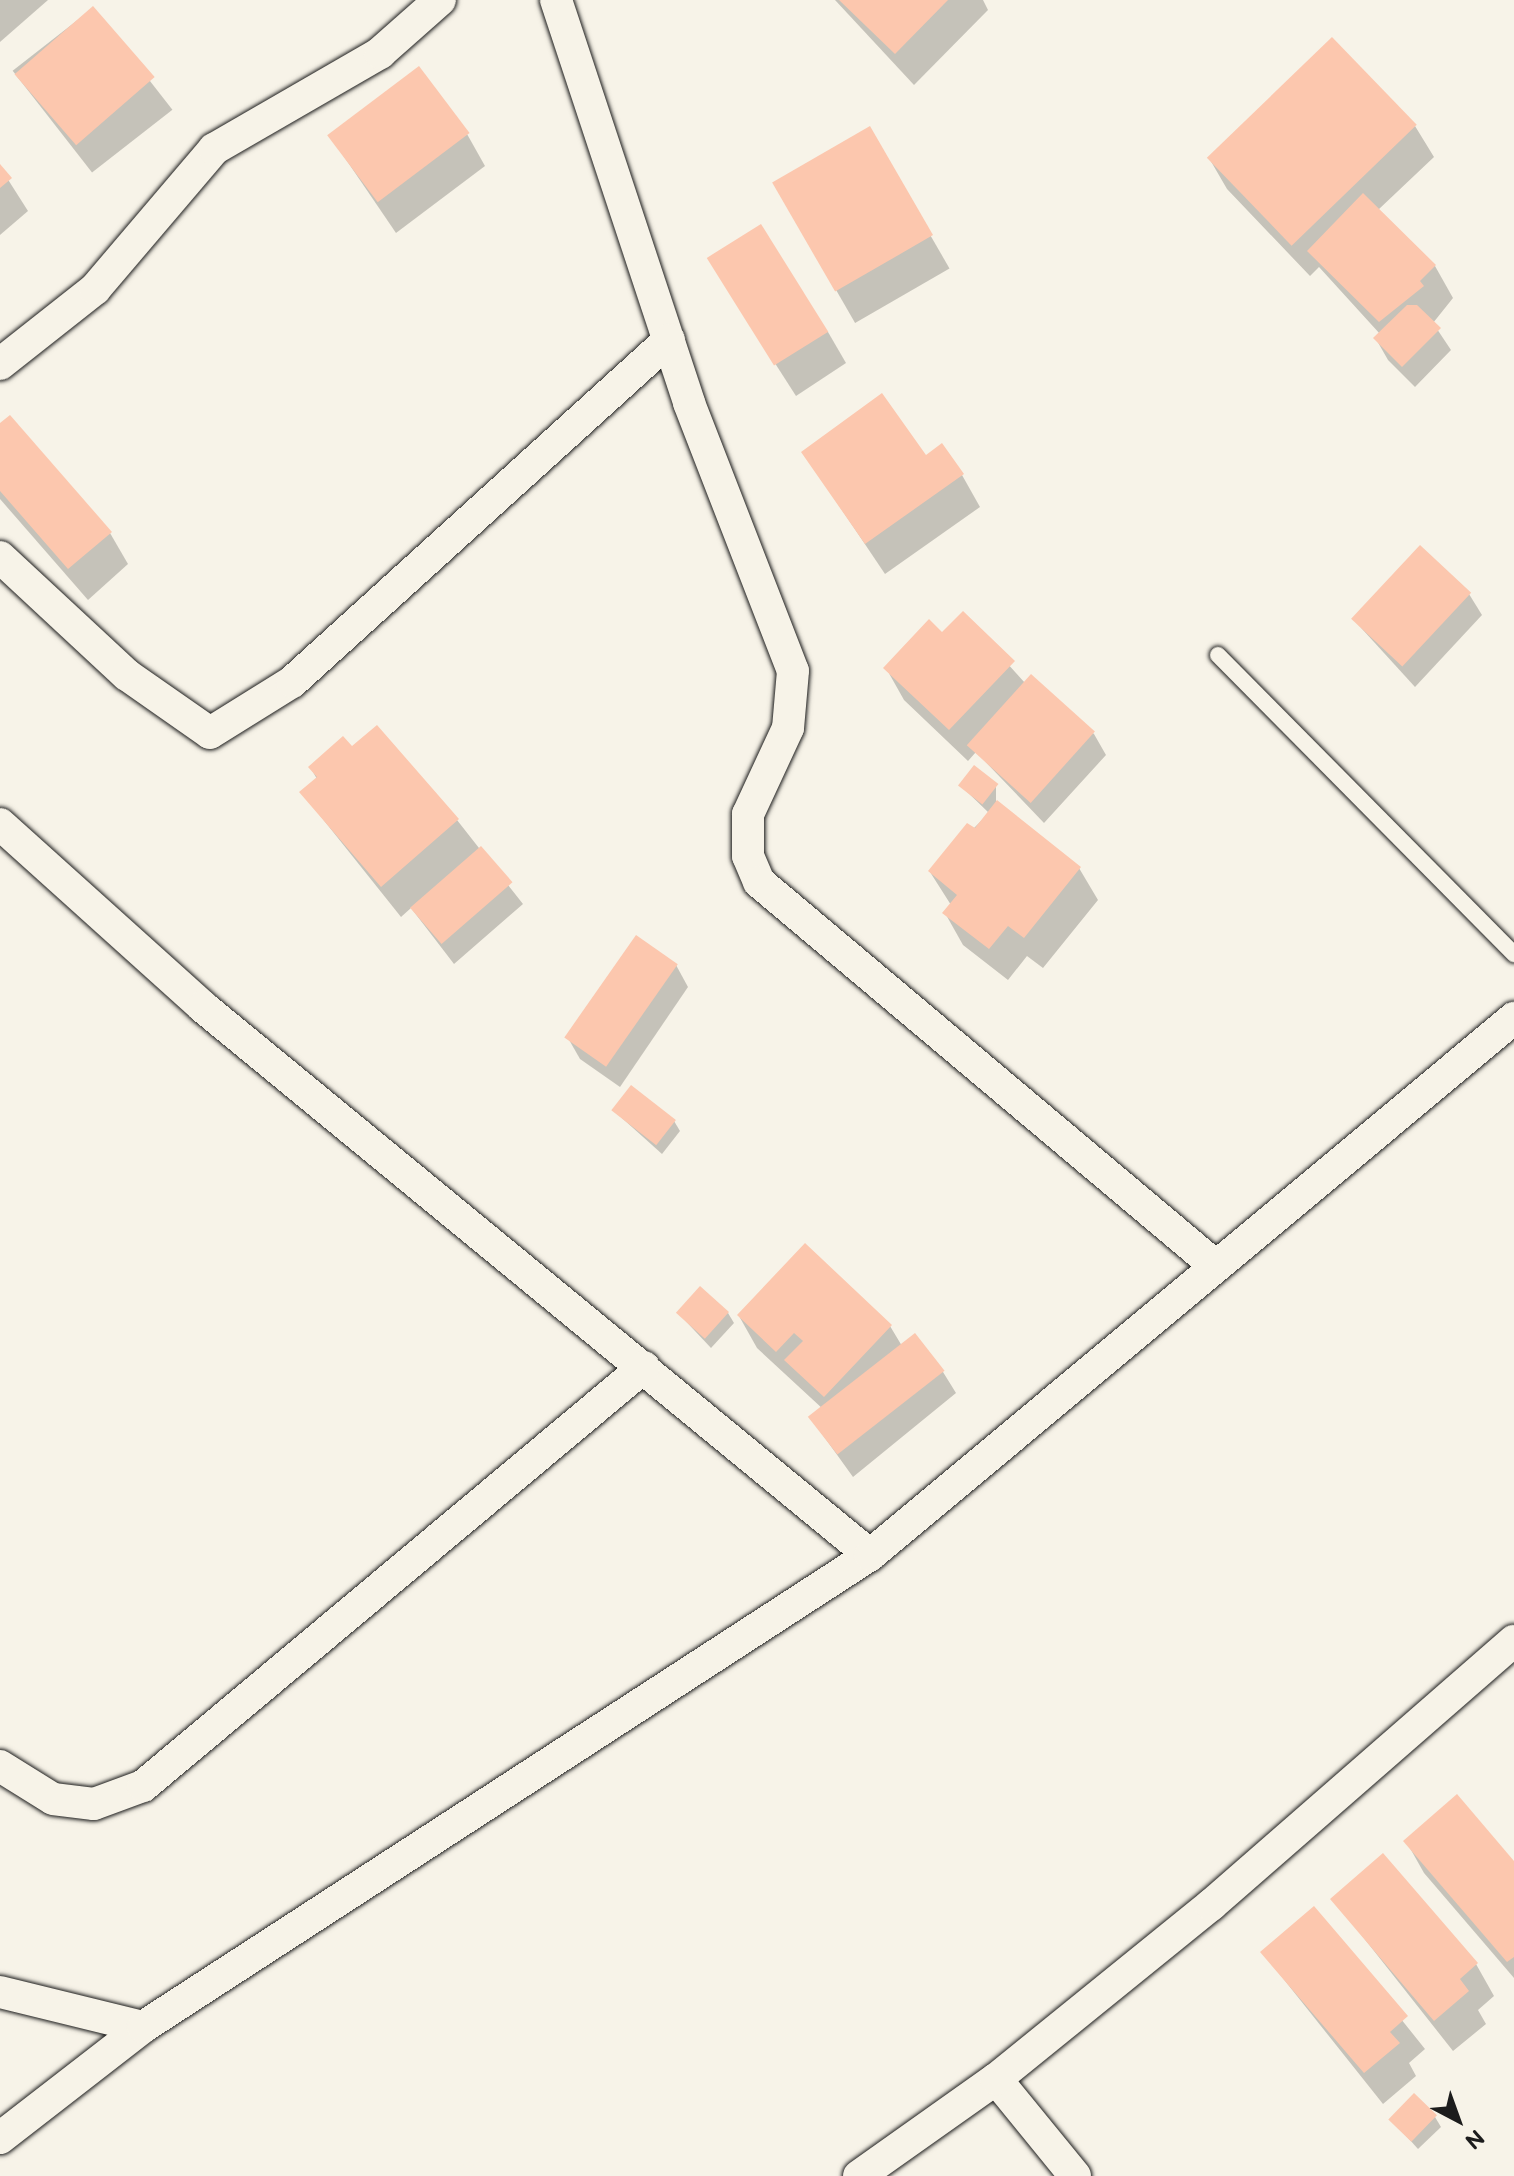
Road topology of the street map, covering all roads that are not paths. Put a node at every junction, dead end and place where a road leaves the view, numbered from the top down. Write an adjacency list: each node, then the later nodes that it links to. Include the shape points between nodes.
1 (440, 0): 4 (street, via 380,53 214,149 95,289)
2 (556, 0): 3 (street)
3 (669, 340): 5 (street, via 292,682 210,733 127,675); 10 (street, via 793,671 788,728 748,814 748,856 759,882)
4 (0, 364)
5 (0, 557)
6 (1218, 655): 8 (lane)
7 (0, 824): 11 (street, via 203,1007)
8 (1514, 954)
9 (1514, 1018): 10 (street)
10 (1212, 1263): 12 (street)
11 (644, 1367): 12 (street); 14 (street, via 143,1786 94,1804 53,1799)
12 (870, 1555): 16 (street)
13 (1514, 1641): 17 (street)
14 (0, 1766)
15 (0, 1992): 16 (street)
16 (143, 2027): 18 (street)
17 (996, 2079): 19 (street); 20 (street)
18 (0, 2138)
19 (859, 2176)
20 (1075, 2176)

